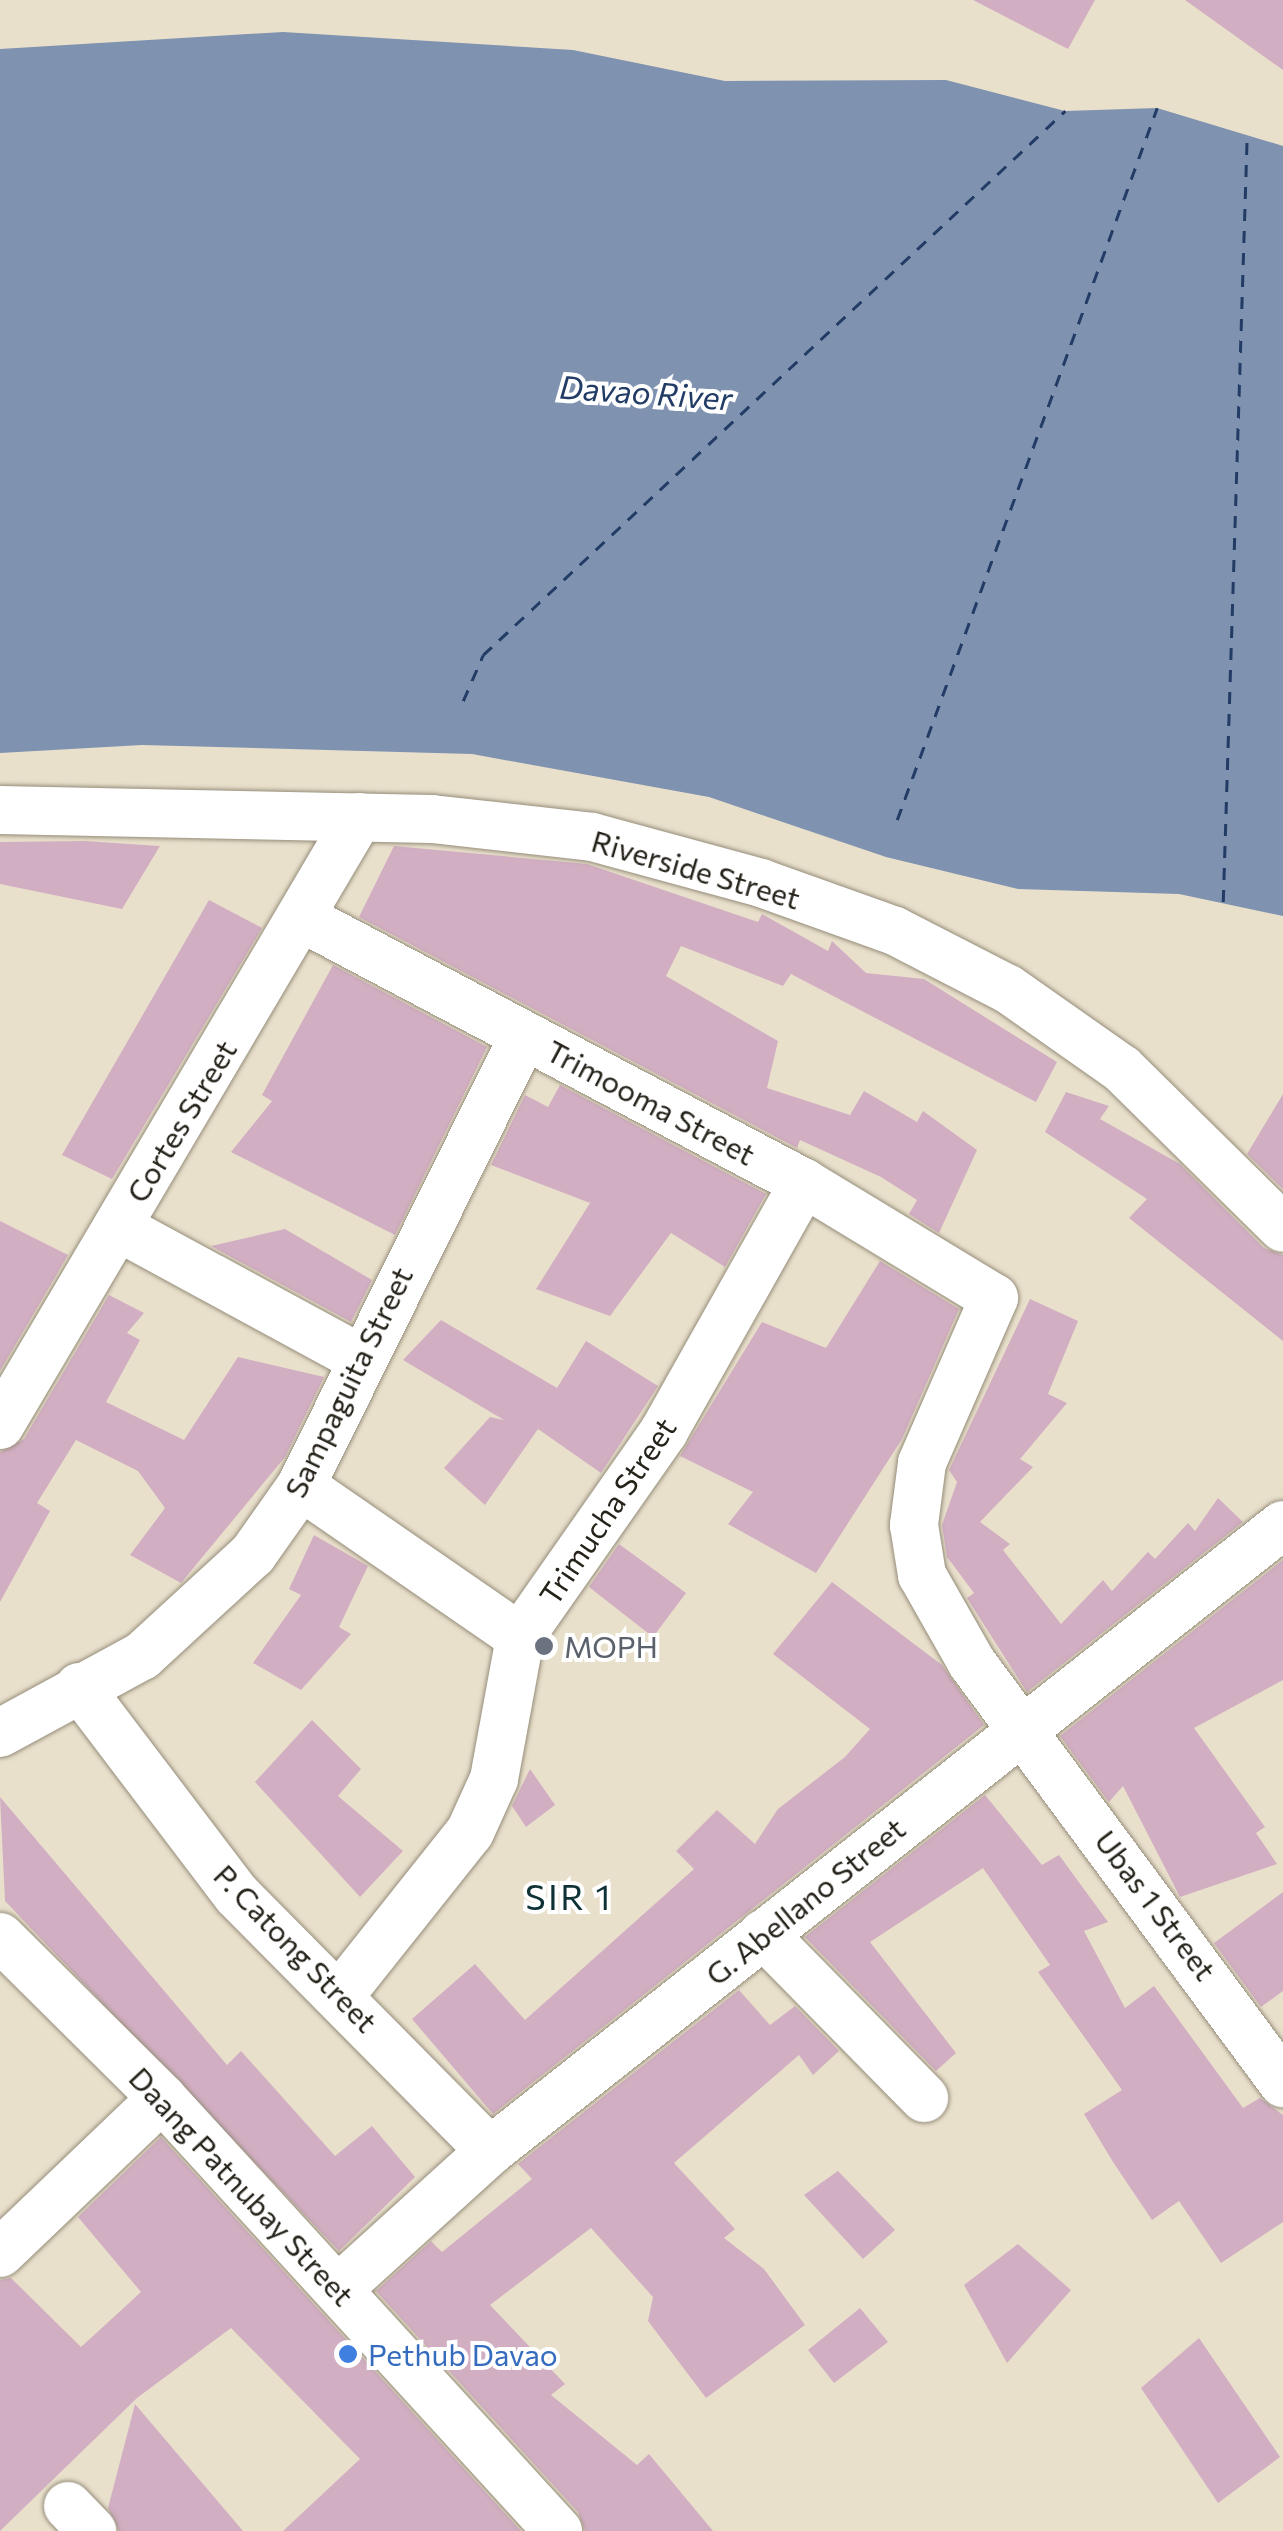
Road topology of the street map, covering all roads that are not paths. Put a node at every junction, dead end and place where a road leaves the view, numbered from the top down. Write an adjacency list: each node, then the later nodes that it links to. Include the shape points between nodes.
1 (0, 810): 2 (street, Riverside Street)
2 (359, 816): 3 (street, Cortes Street); 7 (street, Riverside Street, via 592,837 895,931 1008,989 1122,1070)
3 (302, 918): 4 (street, Trimooma Street); 6 (street, Cortes Street)
4 (524, 1036): 5 (street, Trimooma Street); 9 (street, Sampaguita Street)
5 (804, 1182): 8 (street, Trimooma Street); 13 (street, Trimucha Street, via 664,1430)
6 (118, 1227): 9 (street); 10 (street, Cortes Street)
7 (1283, 1228)
8 (994, 1298): 15 (street, Ubas 1 Street, via 922,1463 914,1525 942,1622)
9 (361, 1358): 11 (street, Sampaguita Street)
10 (0, 1425)
11 (302, 1486): 13 (street); 14 (street, Sampaguita Street, via 254,1554 195,1614 142,1656)
12 (1283, 1525): 15 (street, G. Abellano Street)
13 (520, 1637): 19 (street, Trimucha Street, via 494,1779 470,1832)
14 (79, 1687): 16 (street, Sampaguita Street); 19 (street, P. Catong Street, via 237,1895)
15 (1022, 1730): 17 (street, G. Abellano Street); 20 (street, Ubas 1 Street)
16 (0, 1733)
17 (763, 1934): 22 (street); 23 (street, G. Abellano Street)
18 (0, 1937): 21 (street, Daang Patnubay Street)
19 (340, 1994): 23 (street, P. Catong Street)
20 (1283, 2083)
21 (162, 2098): 24 (street); 25 (street, Daang Patnubay Street)
22 (924, 2098)
23 (490, 2151): 25 (street, G. Abellano Street)
24 (0, 2253)
25 (338, 2290): 26 (street, Daang Patnubay Street)
26 (558, 2531)

